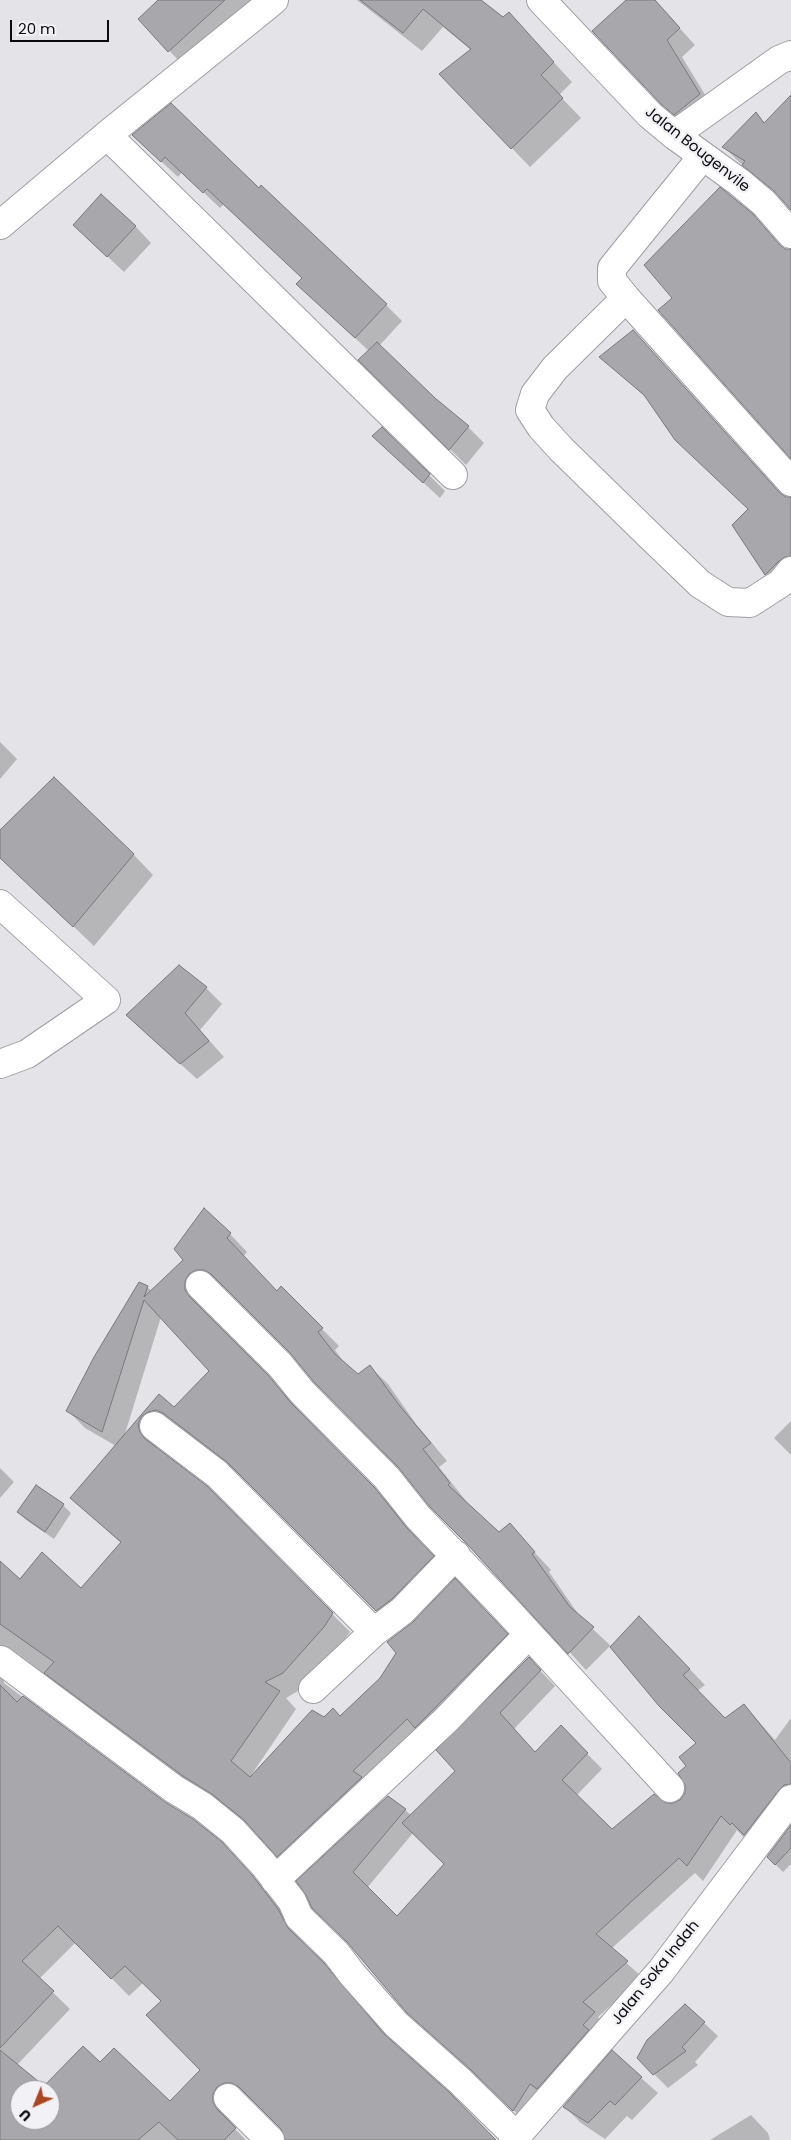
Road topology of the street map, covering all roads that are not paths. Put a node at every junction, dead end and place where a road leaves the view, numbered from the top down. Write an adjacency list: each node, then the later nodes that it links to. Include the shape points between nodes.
1 (274, 0): 4 (street)
2 (541, 0): 5 (street, Jalan Bougenvile, via 650,115)
3 (791, 55): 5 (street, via 779,60)
4 (107, 135): 7 (street); 10 (street)
5 (674, 135): 6 (street, Jalan Bougenvile)
6 (702, 157): 8 (street, Jalan Bougenvile, via 764,203); 9 (street, via 612,268 612,281)
7 (0, 225)
8 (791, 234)
9 (626, 298): 11 (street); 12 (street, via 555,368 535,394 530,410 561,449 700,584 728,602 750,603)
10 (453, 475)
11 (791, 482)
12 (788, 582)
13 (0, 904): 14 (street, via 106,1000 26,1054)
14 (0, 1064)
15 (200, 1285): 17 (street, via 387,1478)
16 (154, 1426): 18 (street, via 217,1474)
17 (456, 1556): 18 (street, via 402,1611); 19 (street)
18 (374, 1632): 21 (street)
19 (529, 1634): 22 (street); 24 (street, via 446,1720)
20 (1, 1660): 24 (street, via 174,1789 202,1806 233,1831)
21 (313, 1689)
22 (670, 1788)
23 (791, 1799): 26 (street, Jalan Soka Indah, via 662,1971)
24 (275, 1880): 26 (street, via 292,1901 299,1917 336,1952 396,2024 460,2081)
25 (228, 2098): 27 (street)
26 (514, 2138)
27 (270, 2140)

